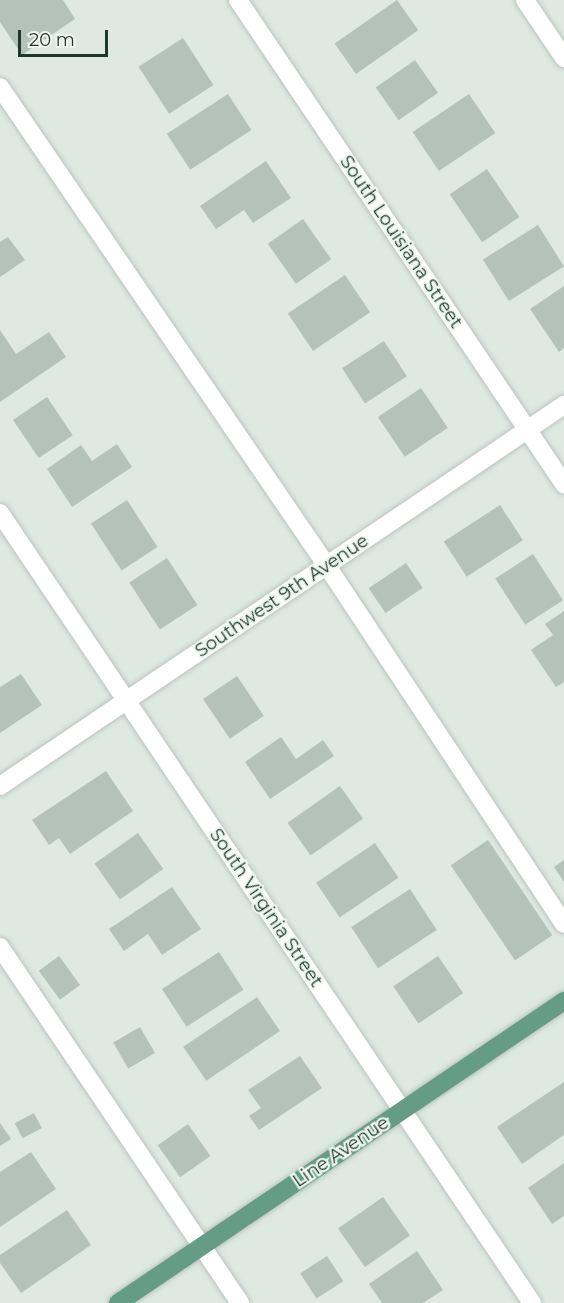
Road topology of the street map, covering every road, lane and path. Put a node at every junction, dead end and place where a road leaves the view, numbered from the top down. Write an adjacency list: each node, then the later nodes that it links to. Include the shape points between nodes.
1 (238, 0): 6 (street, South Louisiana Street)
2 (525, 0): 3 (street)
3 (564, 58)
4 (0, 87): 9 (street)
5 (564, 405): 6 (street, Southwest 9th Avenue)
6 (527, 430): 7 (street, South Louisiana Street); 9 (street, Southwest 9th Avenue)
7 (564, 484)
8 (0, 513): 10 (street, South Virginia Street)
9 (327, 566): 10 (street, Southwest 9th Avenue); 12 (street)
10 (127, 701): 11 (street, Southwest 9th Avenue); 15 (street, South Virginia Street)
11 (0, 786)
12 (564, 924)
13 (0, 947): 16 (street)
14 (564, 1001): 15 (main road, Line Avenue)
15 (402, 1111): 16 (main road, Line Avenue); 19 (street, South Virginia Street)
16 (202, 1246): 17 (main road, Line Avenue); 18 (street)
17 (118, 1303)
18 (240, 1303)
19 (532, 1303)

